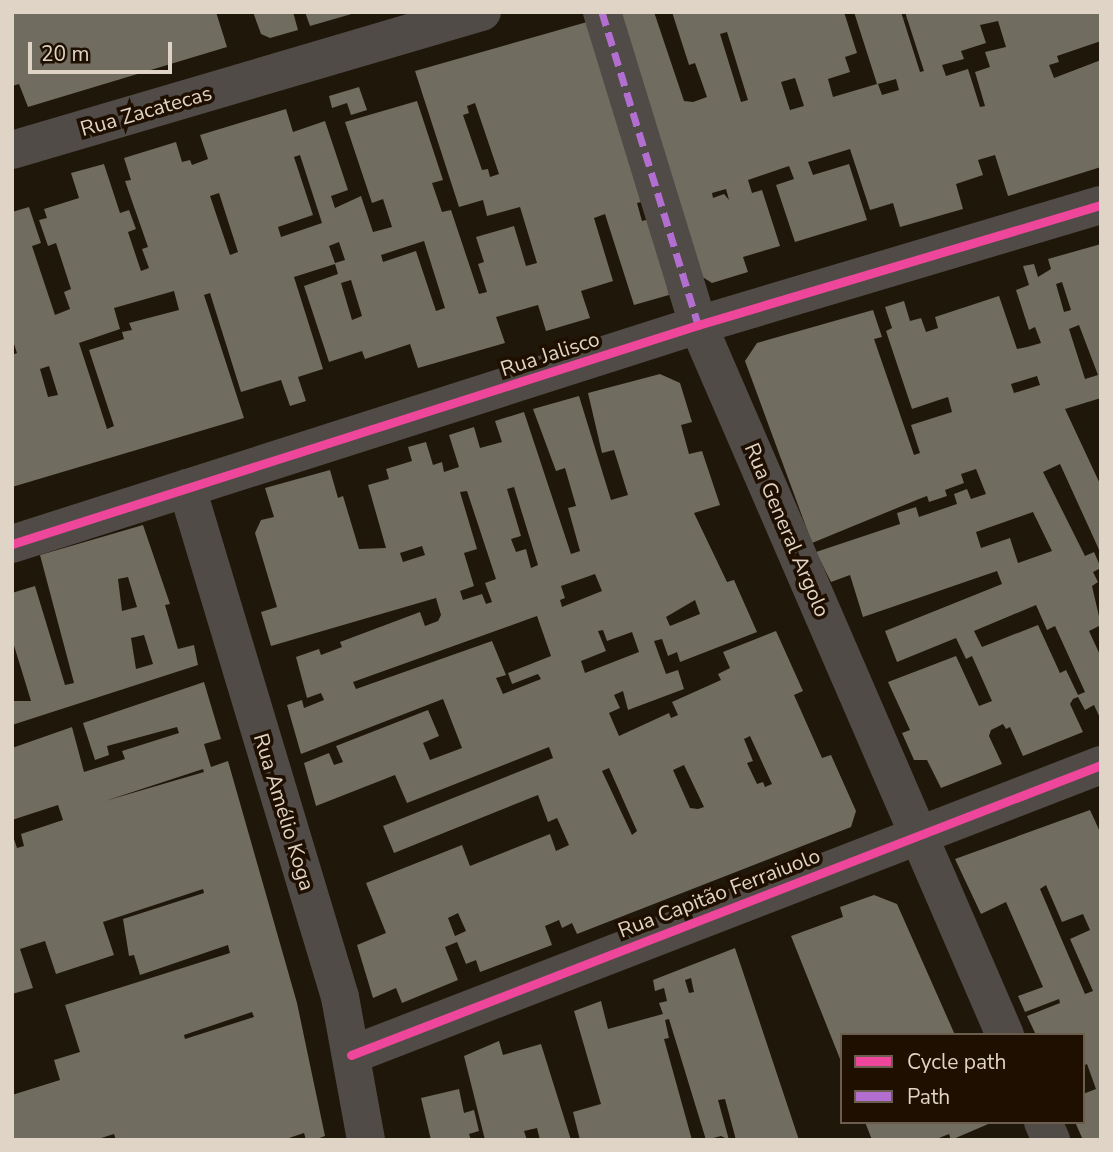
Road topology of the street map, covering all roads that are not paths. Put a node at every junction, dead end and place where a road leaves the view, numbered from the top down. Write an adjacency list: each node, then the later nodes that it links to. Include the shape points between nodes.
1 (482, 12): 3 (street, Rua Zacatecas)
2 (602, 12): 5 (street, Rua General Argolo)
3 (12, 150)
4 (1101, 205): 5 (street, Rua Jalisco)
5 (698, 325): 6 (street, Rua Jalisco); 9 (street, Rua General Argolo)
6 (187, 488): 7 (street, Rua Jalisco); 11 (street, Rua Amélio Koga, via 340,997)
7 (12, 544)
8 (1101, 765): 9 (street, Rua Capitão Ferraiuolo)
9 (919, 835): 10 (street, Rua General Argolo); 11 (street, Rua Capitão Ferraiuolo)
10 (1004, 1033)
11 (351, 1055): 13 (street, Rua Amélio Koga)
12 (1044, 1124): 14 (street)
13 (366, 1140)
14 (1051, 1140)

